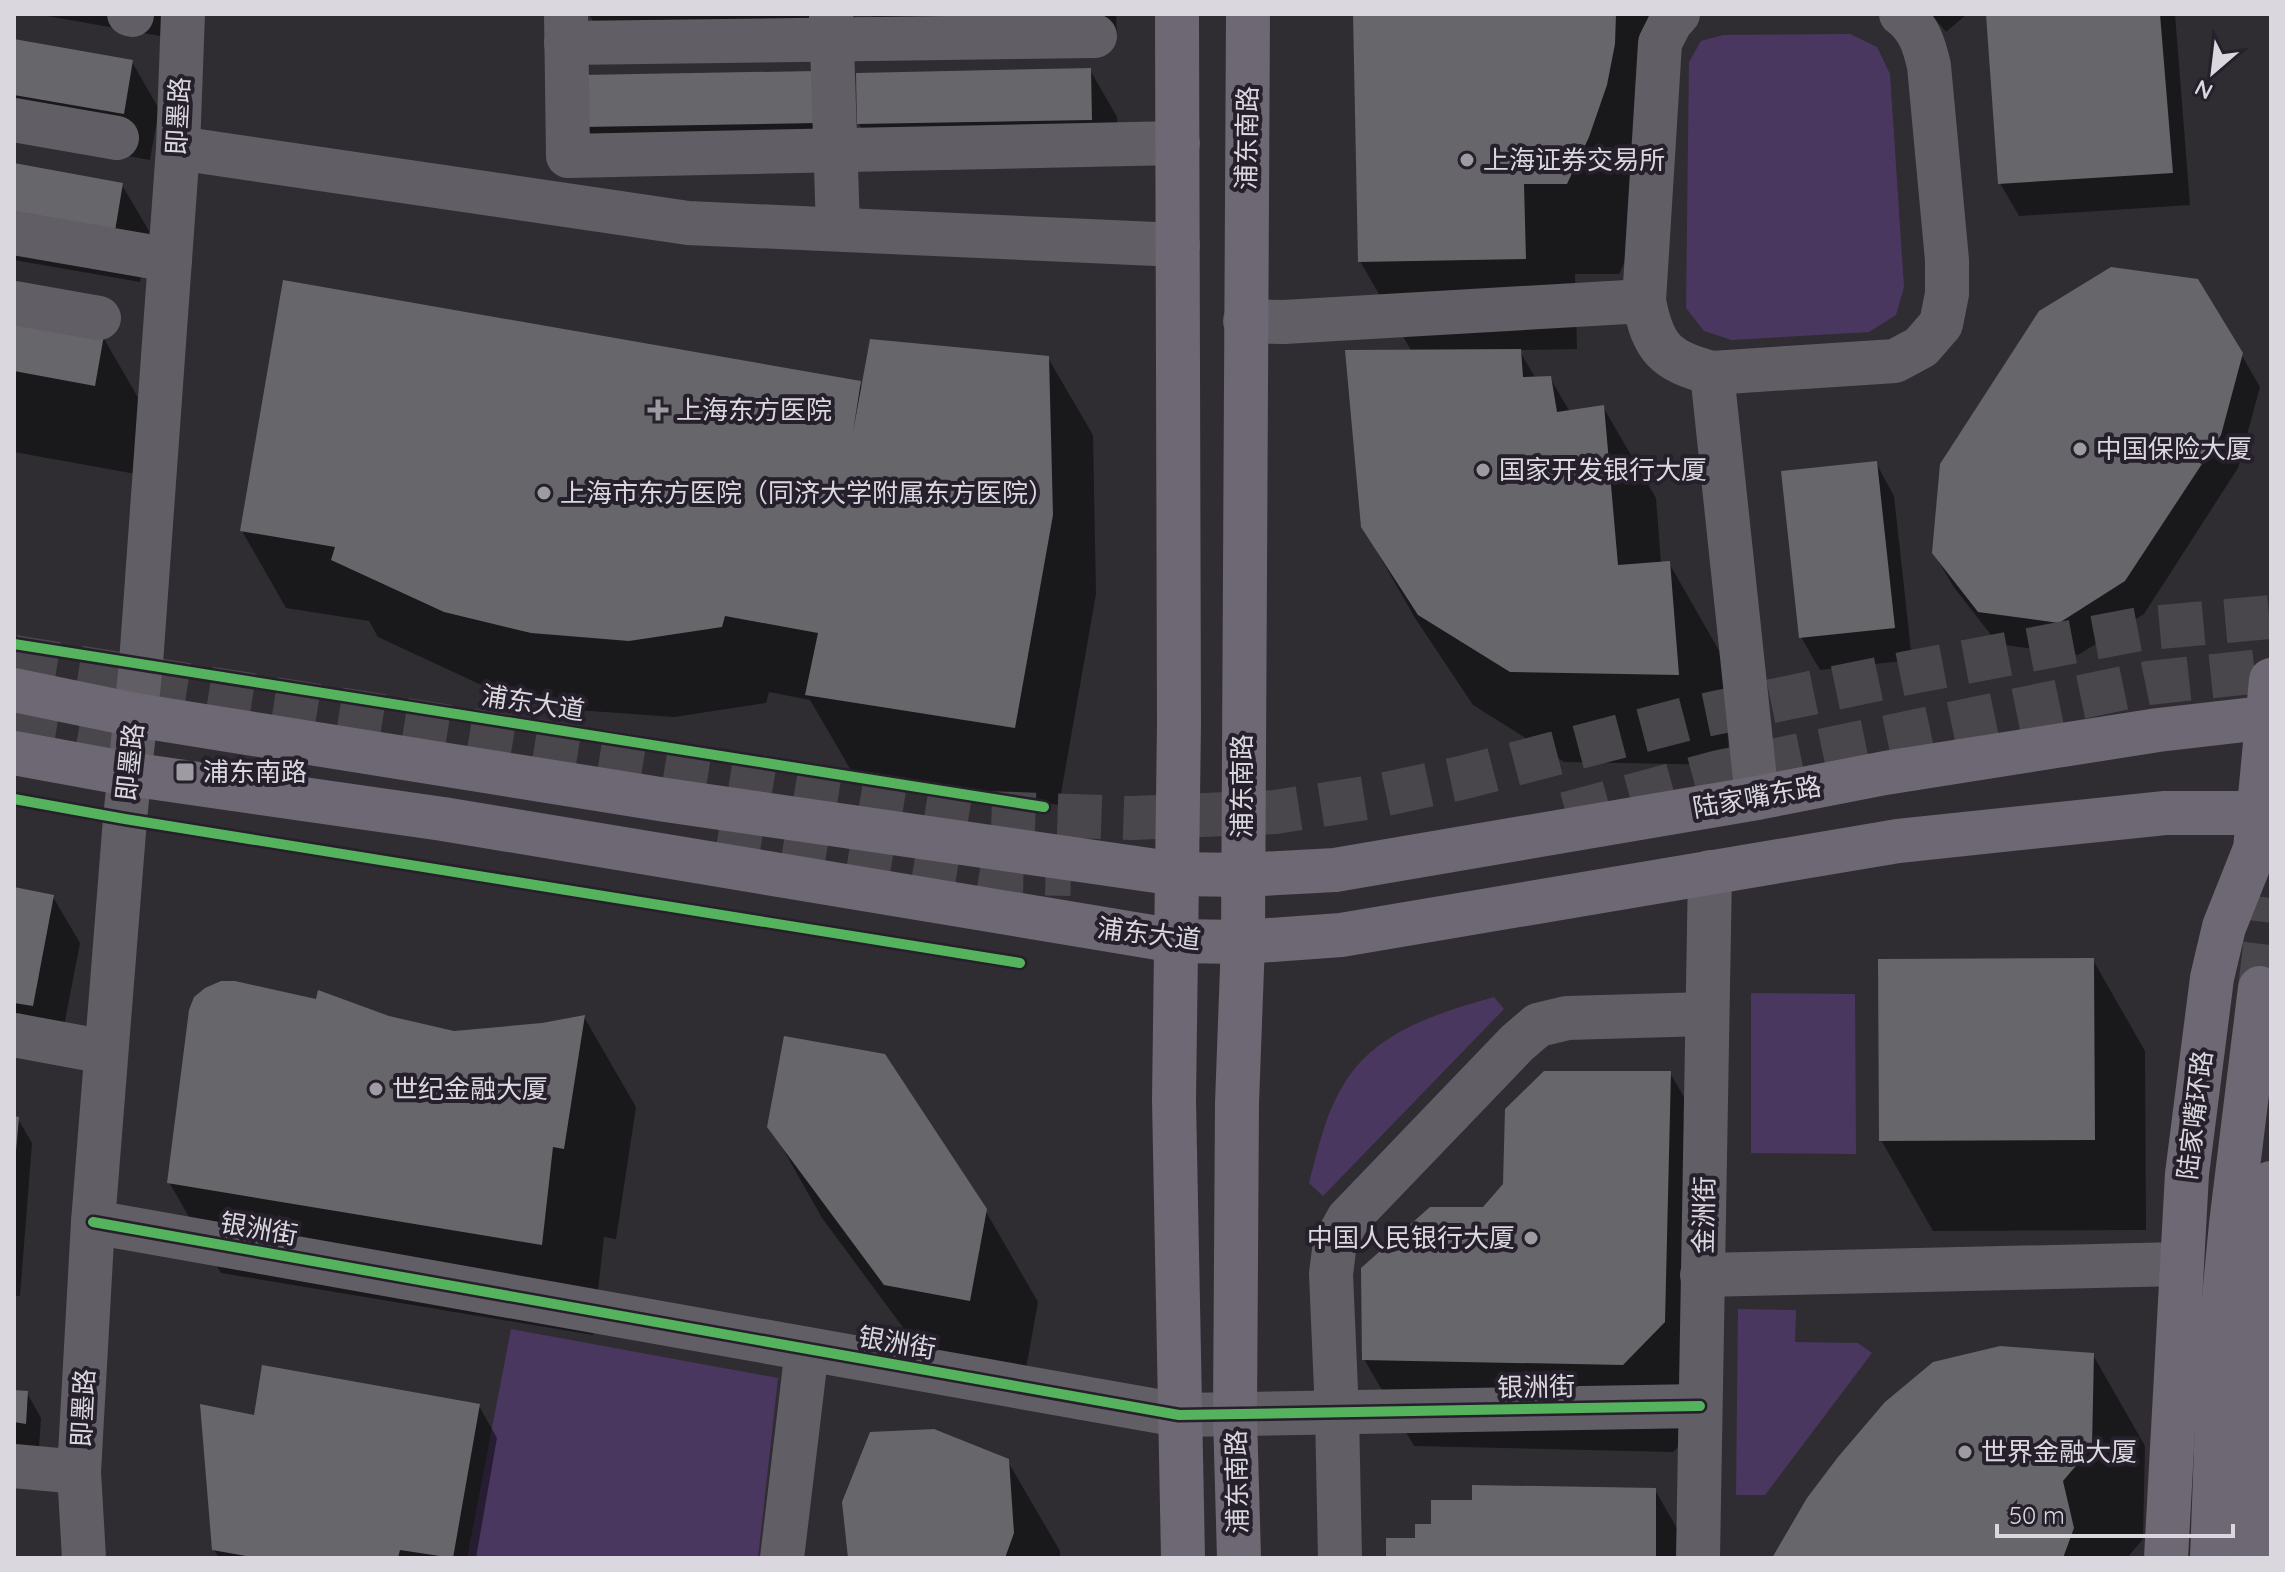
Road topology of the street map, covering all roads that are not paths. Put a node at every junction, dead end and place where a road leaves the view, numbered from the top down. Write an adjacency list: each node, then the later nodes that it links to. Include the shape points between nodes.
1 (183, 14): 12 (street, 即墨路)
2 (1177, 14): 11 (main road)
3 (1248, 14): 21 (main road, 浦东南路)
4 (1678, 14): 18 (street, via 1660,43)
5 (1901, 14): 22 (street, via 1924,41 1929,66 1947,260 1941,324 1921,347 1895,361)
6 (832, 27): 7 (street); 8 (street); 13 (street)
7 (566, 28): 13 (street, via 568,156)
8 (1095, 36)
9 (14, 120): 10 (street)
10 (117, 138)
11 (1178, 143): 13 (street); 16 (main road)
12 (178, 148): 14 (street, via 688,223); 17 (street, 即墨路)
13 (835, 150): 14 (street)
14 (838, 229): 16 (street)
15 (14, 233): 17 (street)
16 (1178, 245): 31 (main road)
17 (170, 260): 25 (street, 即墨路)
18 (1644, 301): 21 (street); 22 (street, via 1650,329 1665,353 1687,367)
19 (14, 303): 20 (street)
20 (99, 318)
21 (1245, 321): 32 (main road, 浦东南路)
22 (1712, 373): 28 (street)
23 (14, 690): 25 (main road)
24 (2270, 705): 28 (main road, 陆家嘴东路, via 2158,730); 29 (main road, 陆家嘴环路)
25 (135, 715): 27 (street, 即墨路); 31 (main road)
26 (14, 753): 27 (main road, 浦东大道)
27 (129, 774): 33 (main road, 浦东大道, via 443,819); 38 (street, 即墨路)
28 (1757, 798): 32 (main road, 陆家嘴东路, via 1335,870)
29 (2264, 838): 30 (main road, via 2165,813 1898,841); 41 (main road, 陆家嘴环路, via 2224,927 2212,978)
30 (1710, 872): 34 (main road, via 1341,935); 36 (street, 金洲街)
31 (1177, 874): 32 (main road); 33 (main road)
32 (1242, 875): 34 (main road, 浦东南路)
33 (1176, 941): 34 (main road, 浦东大道); 46 (main road)
34 (1243, 942): 47 (main road, 浦东南路)
35 (2260, 988): 57 (main road, via 2220,1339)
36 (1707, 1014): 42 (street, 金洲街); 45 (street, via 1567,1018 1538,1025 1348,1219 1335,1242 1331,1274)
37 (14, 1035): 38 (street)
38 (106, 1052): 40 (street, 即墨路)
39 (2271, 1183): 58 (main road, via 2251,1401)
40 (93, 1222): 43 (street, 银洲街); 49 (street, 即墨路)
41 (2181, 1264): 42 (street); 56 (main road, 陆家嘴环路)
42 (1702, 1275): 44 (street, 金洲街)
43 (807, 1349): 46 (street, 银洲街); 51 (street)
44 (1700, 1406): 45 (street, 银洲街); 55 (street, 金洲街)
45 (1337, 1413): 47 (street, 银洲街); 54 (street)
46 (1179, 1415): 47 (street, 银洲街); 52 (main road)
47 (1235, 1416): 53 (main road, 浦东南路)
48 (14, 1466): 49 (street)
49 (79, 1472): 50 (street, 即墨路)
50 (84, 1558)
51 (782, 1558)
52 (1183, 1558)
53 (1239, 1558)
54 (1340, 1558)
55 (1698, 1558)
56 (2166, 1558)
57 (2212, 1558)
58 (2255, 1558)

